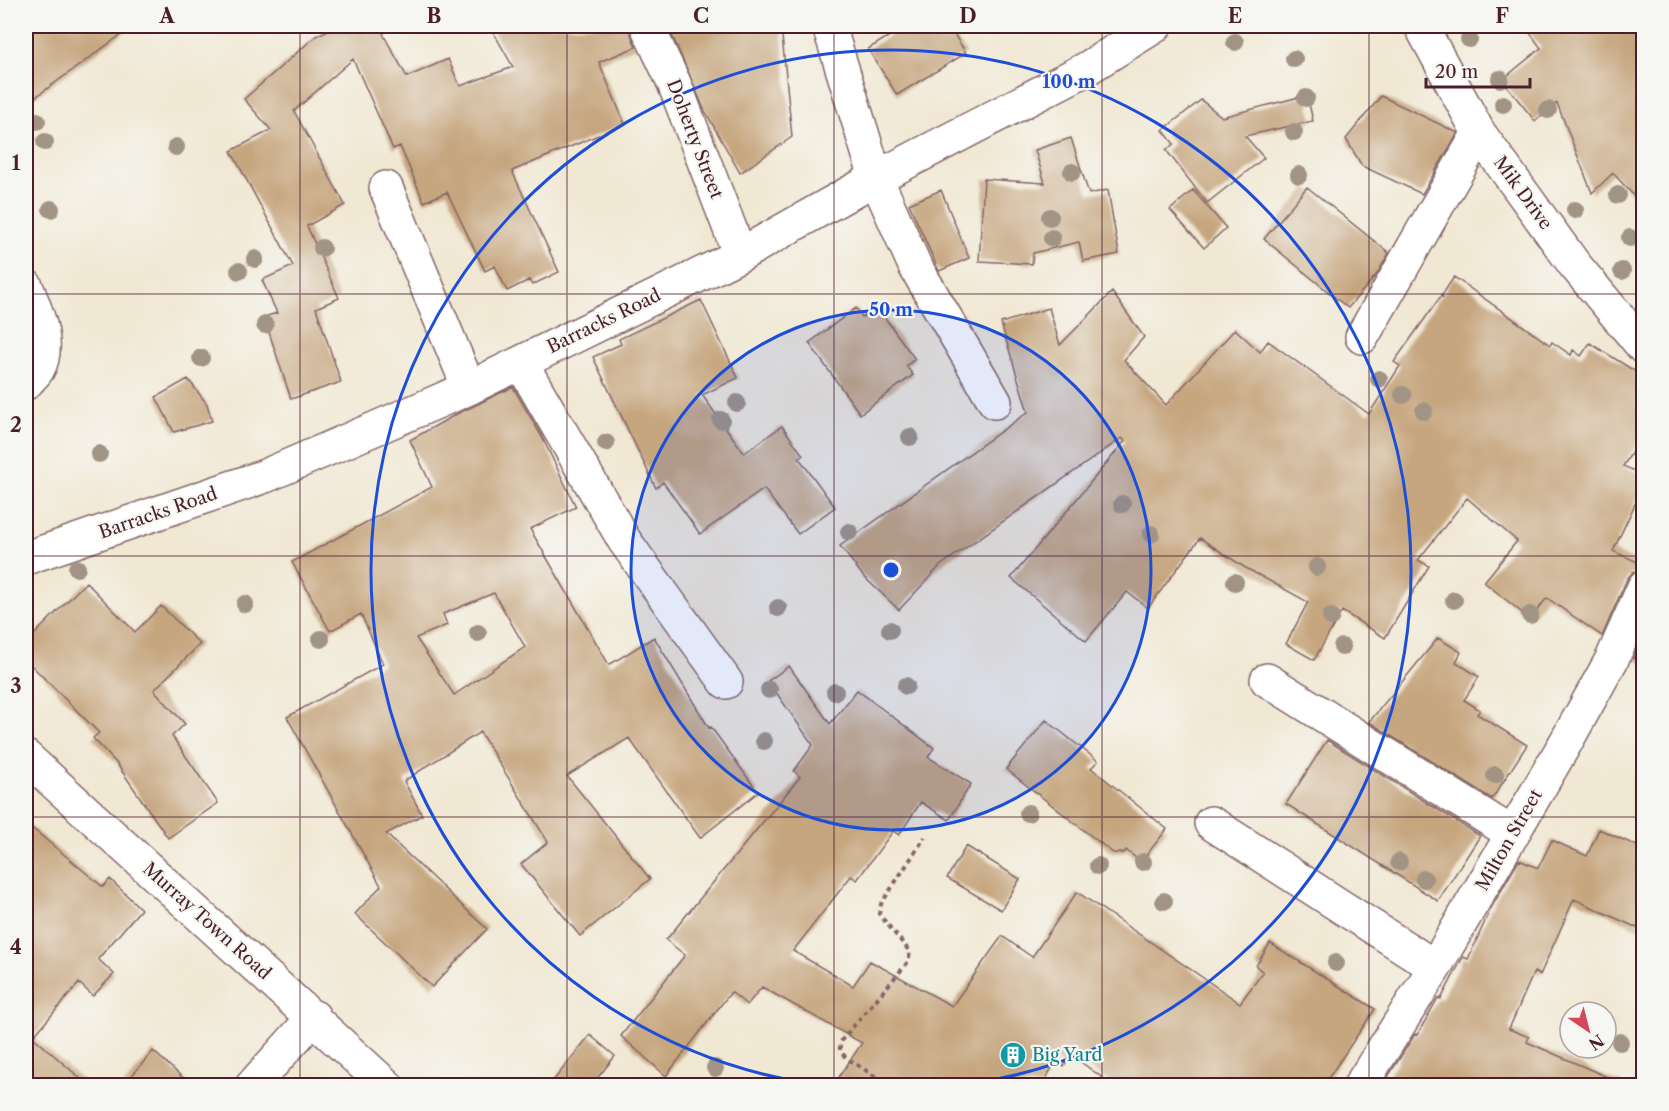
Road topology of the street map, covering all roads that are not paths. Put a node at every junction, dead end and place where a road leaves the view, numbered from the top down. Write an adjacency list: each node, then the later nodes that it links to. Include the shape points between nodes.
1 (647, 26): 8 (street, Doherty Street, via 674,83)
2 (829, 26): 6 (street)
3 (1155, 26): 6 (street, Barracks Road, via 1086,69)
4 (1421, 26): 5 (street, Mik Drive)
5 (1479, 133): 10 (street); 11 (street, Mik Drive, via 1574,264)
6 (876, 178): 8 (street, Barracks Road); 15 (street, via 915,266)
7 (386, 188): 14 (street)
8 (740, 255): 12 (street, Barracks Road)
9 (26, 286): 13 (street, via 42,335 43,351 39,368)
10 (1362, 337)
11 (1644, 348)
12 (521, 363): 14 (street, Barracks Road); 19 (street, via 624,540)
13 (26, 383)
14 (469, 388): 16 (street, Barracks Road, via 266,476)
15 (995, 402)
16 (26, 558)
17 (1644, 587): 22 (street, Milton Street, via 1612,659)
18 (1267, 680): 22 (street)
19 (726, 682)
20 (26, 757): 24 (street, Murray Town Road)
21 (1211, 823): 23 (street)
22 (1513, 834): 23 (street, Milton Street)
23 (1435, 967): 27 (street, Milton Street)
24 (314, 1017): 25 (street); 26 (street, Murray Town Road)
25 (252, 1086)
26 (387, 1086)
27 (1360, 1086)

